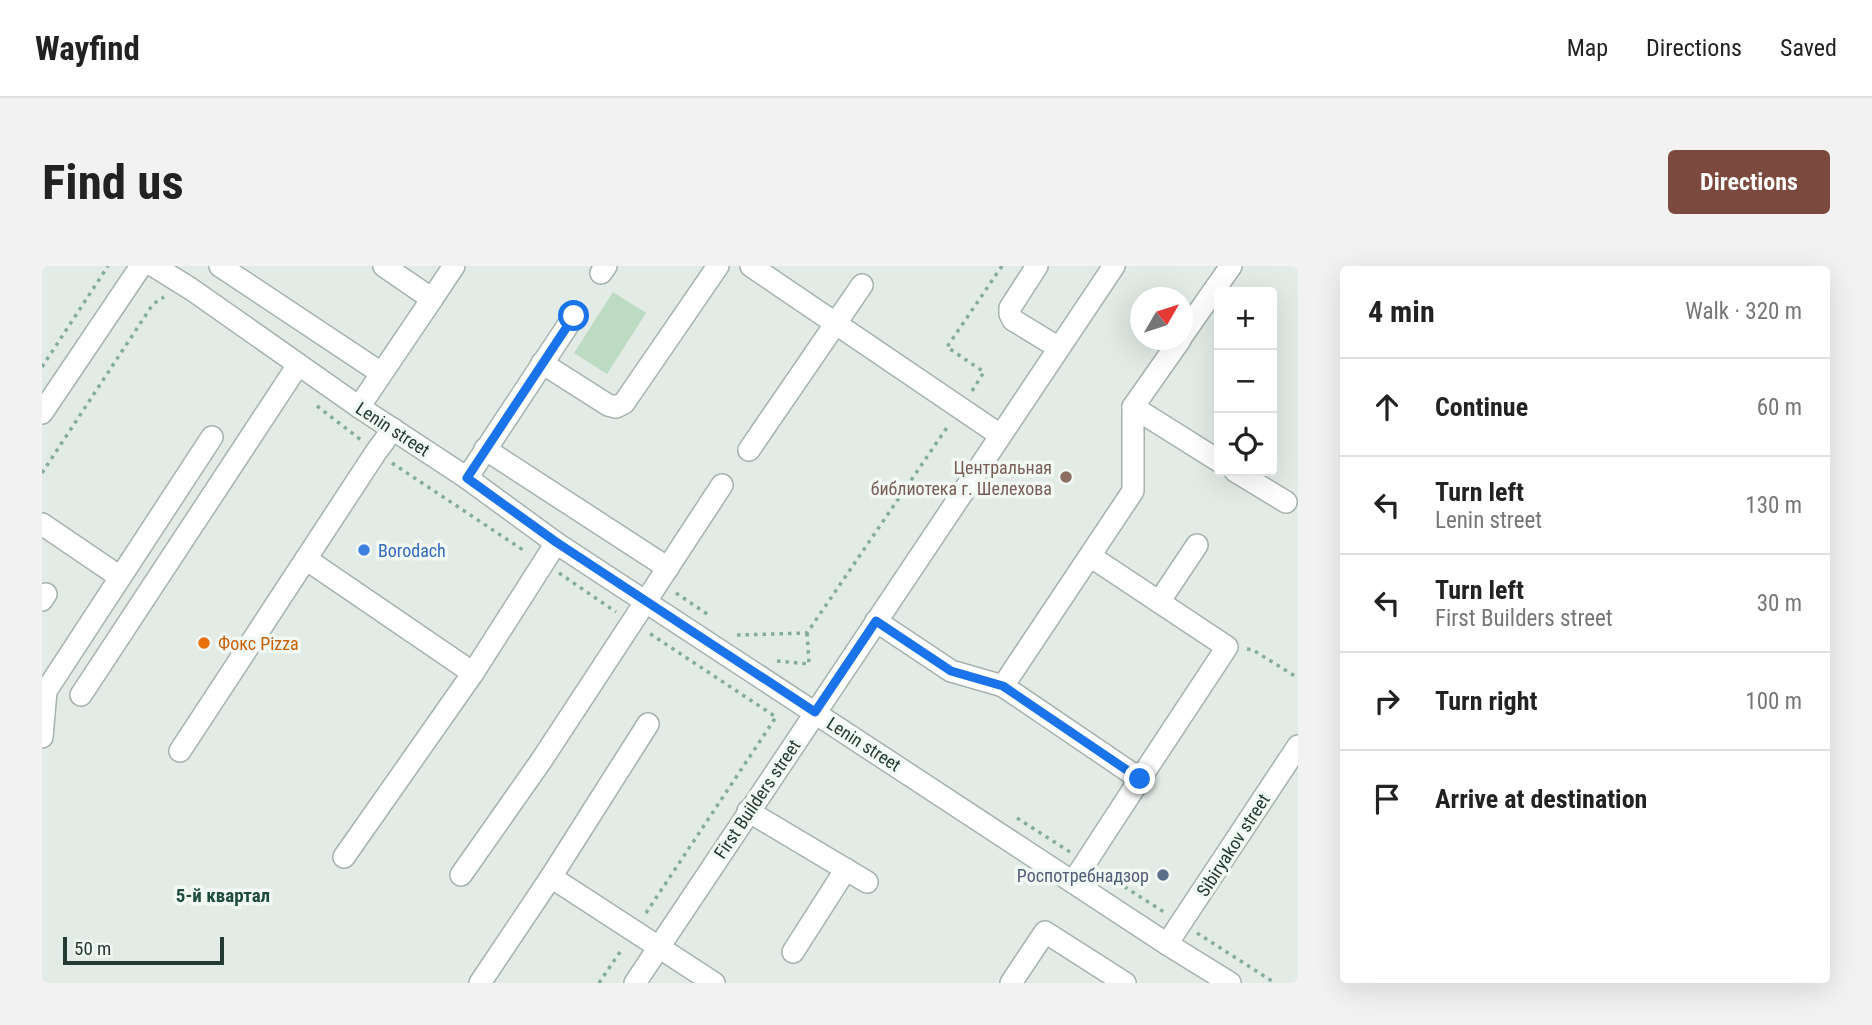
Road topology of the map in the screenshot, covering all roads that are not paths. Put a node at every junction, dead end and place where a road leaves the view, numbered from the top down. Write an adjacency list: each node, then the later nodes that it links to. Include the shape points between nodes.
1 (141, 266): 23 (street)
2 (155, 266): 19 (street, Lenin street)
3 (220, 266): 20 (street)
4 (384, 266): 12 (street)
5 (454, 266): 12 (street)
6 (718, 266): 18 (street, via 624,403 608,405)
7 (751, 266): 15 (street)
8 (1037, 266): 16 (street, via 1010,314)
9 (1114, 266): 16 (street, First Builders street)
10 (1231, 266): 14 (street)
11 (862, 285): 15 (street)
12 (432, 299): 20 (street)
13 (574, 316): 18 (street)
14 (1193, 321)
15 (835, 323): 25 (street); 28 (street)
16 (1059, 348): 25 (street, First Builders street)
17 (1173, 350): 22 (street)
18 (542, 363): 27 (street)
19 (298, 365): 21 (street, Lenin street); 47 (street)
20 (381, 373): 21 (street)
21 (359, 407): 24 (street, Lenin street)
22 (1133, 407): 29 (street); 37 (street, via 1133,491)
23 (42, 413)
24 (393, 429): 31 (street, Lenin street); 38 (street)
25 (1000, 435): 43 (street, First Builders street)
26 (212, 438): 40 (street)
27 (485, 449): 31 (street); 39 (street)
28 (749, 450)
29 (1214, 458)
30 (1243, 476): 33 (street)
31 (467, 478): 35 (street, Lenin street)
32 (722, 485): 39 (street)
33 (1286, 502)
34 (42, 524): 40 (street)
35 (556, 542): 41 (street, Lenin street); 44 (street)
36 (1197, 545): 42 (street)
37 (1090, 556): 42 (street); 45 (street)
38 (306, 559): 44 (street); 52 (street)
39 (668, 568): 41 (street)
40 (120, 577): 46 (street)
41 (647, 602): 48 (street, Lenin street); 57 (street)
42 (1159, 602): 53 (street, via 1227,647)
43 (876, 621): 45 (street, via 951,671); 48 (street, First Builders street)
44 (473, 673): 55 (street)
45 (1003, 686): 53 (street)
46 (44, 693): 50 (street)
47 (81, 695)
48 (815, 712): 54 (street, First Builders street); 60 (street, Lenin street)
49 (648, 724): 58 (street)
50 (42, 737)
51 (1298, 746): 61 (street, Sibiryakov street)
52 (180, 751)
53 (1140, 779): 60 (street)
54 (748, 811): 56 (street); 62 (street, First Builders street)
55 (344, 857)
56 (846, 869): 59 (street); 63 (street)
57 (461, 875)
58 (551, 877): 62 (street); 64 (street)
59 (867, 882)
60 (1073, 882): 61 (street, Lenin street)
61 (1167, 944): 69 (street, Lenin street)
62 (659, 947): 65 (street, First Builders street); 66 (street)
63 (793, 952)
64 (480, 983)
65 (635, 983)
66 (714, 983)
67 (1011, 983): 68 (street, via 1045,932)
68 (1125, 983)
69 (1230, 983)

